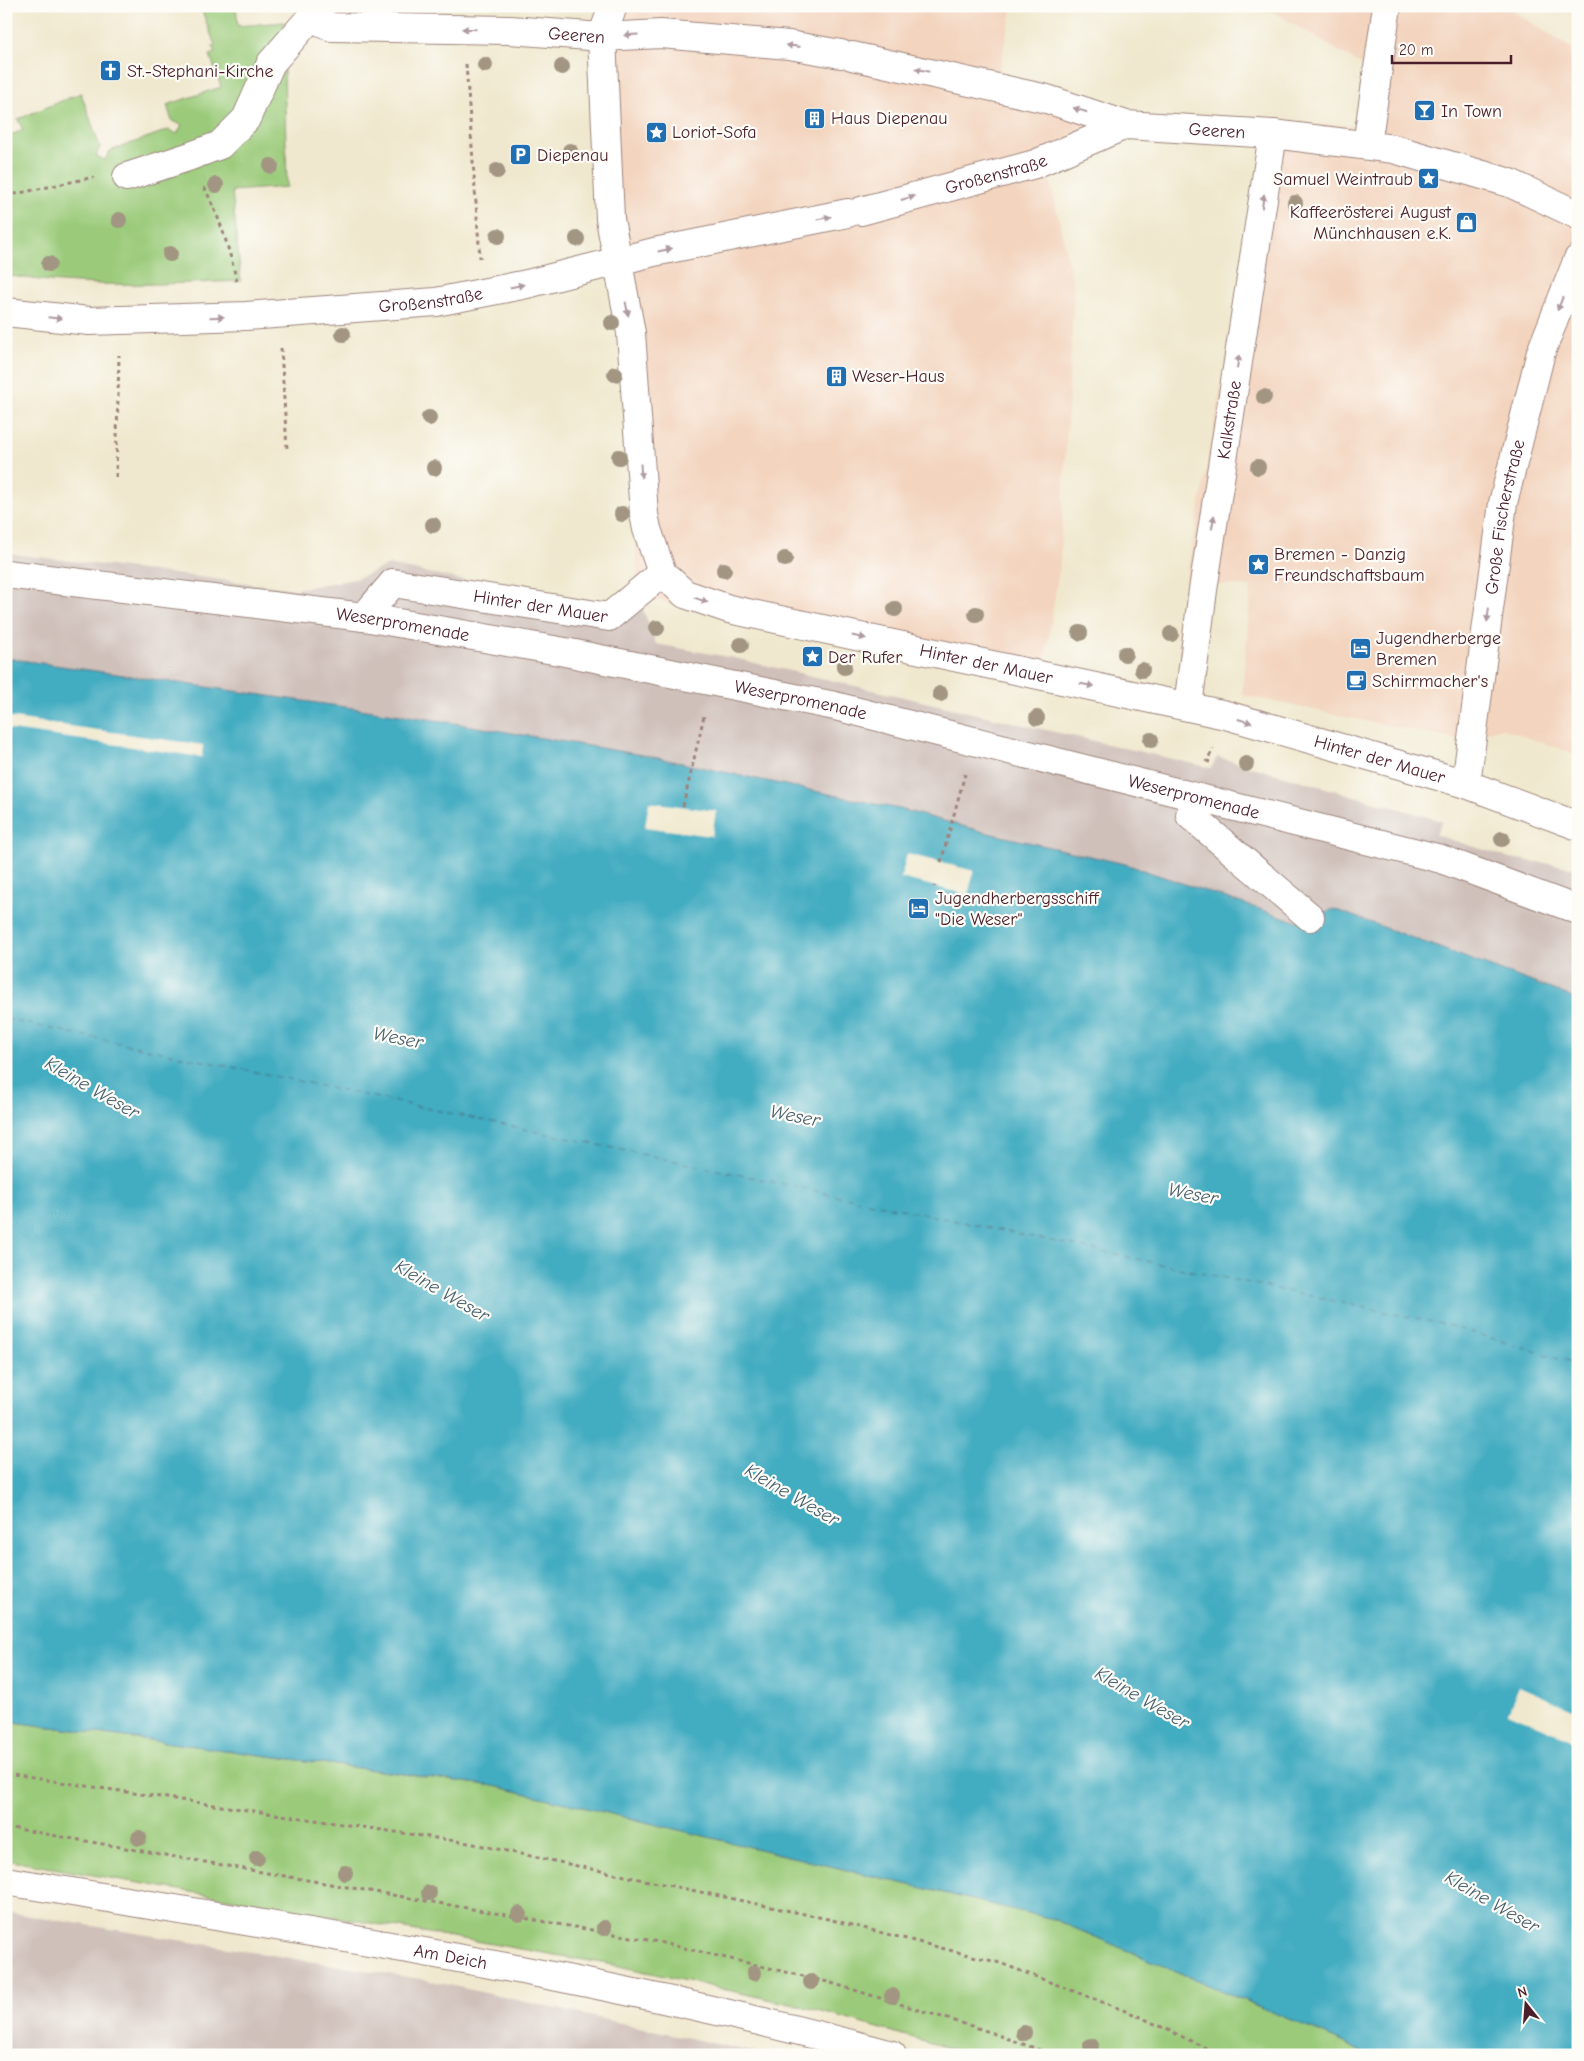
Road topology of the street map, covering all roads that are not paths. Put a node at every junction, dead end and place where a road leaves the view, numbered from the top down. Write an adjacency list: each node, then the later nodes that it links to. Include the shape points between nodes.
1 (613, 6): 4 (street)
2 (1388, 6): 7 (street)
3 (308, 12): 4 (street, Geeren, one-way to 3, via 510,30 332,27); 8 (street, via 271,63 246,119 220,145)
4 (602, 37): 5 (street, Geeren, one-way to 4, via 1046,99 789,45 661,34); 11 (street, via 610,218)
5 (1126, 125): 6 (street, Geeren); 11 (street, Großenstraße, one-way to 5, via 854,212 1035,164)
6 (1273, 134): 7 (street, Geeren); 16 (street, Kalkstraße, one-way to 6)
7 (1367, 145): 9 (street, Geeren, via 1394,149 1510,183)
8 (127, 177)
9 (1578, 215)
10 (1578, 259): 17 (street, Große Fischerstraße, one-way to 17, via 1541,352 1503,503)
11 (618, 262): 12 (street, Großenstraße, one-way to 11, via 89,321 279,314 436,302); 13 (street, one-way to 13, via 632,333 644,514)
12 (6, 312)
13 (662, 573): 15 (street, Hinter der Mauer, via 609,617 393,583); 16 (street, Hinter der Mauer, one-way to 16, via 685,594 729,609)
14 (6, 574): 15 (street, Weserpromenade)
15 (364, 617): 18 (street, Weserpromenade, via 565,652 835,706)
16 (1188, 706): 17 (street, Hinter der Mauer, one-way to 17)
17 (1466, 784): 19 (street, Hinter der Mauer)
18 (1196, 798): 20 (street, Weserpromenade, via 1441,859); 21 (street, via 1190,815)
19 (1578, 826)
20 (1578, 910)
21 (1310, 917)
22 (6, 1881): 23 (street, Am Deich, via 427,1952 618,1989 812,2033)
23 (892, 2055)

